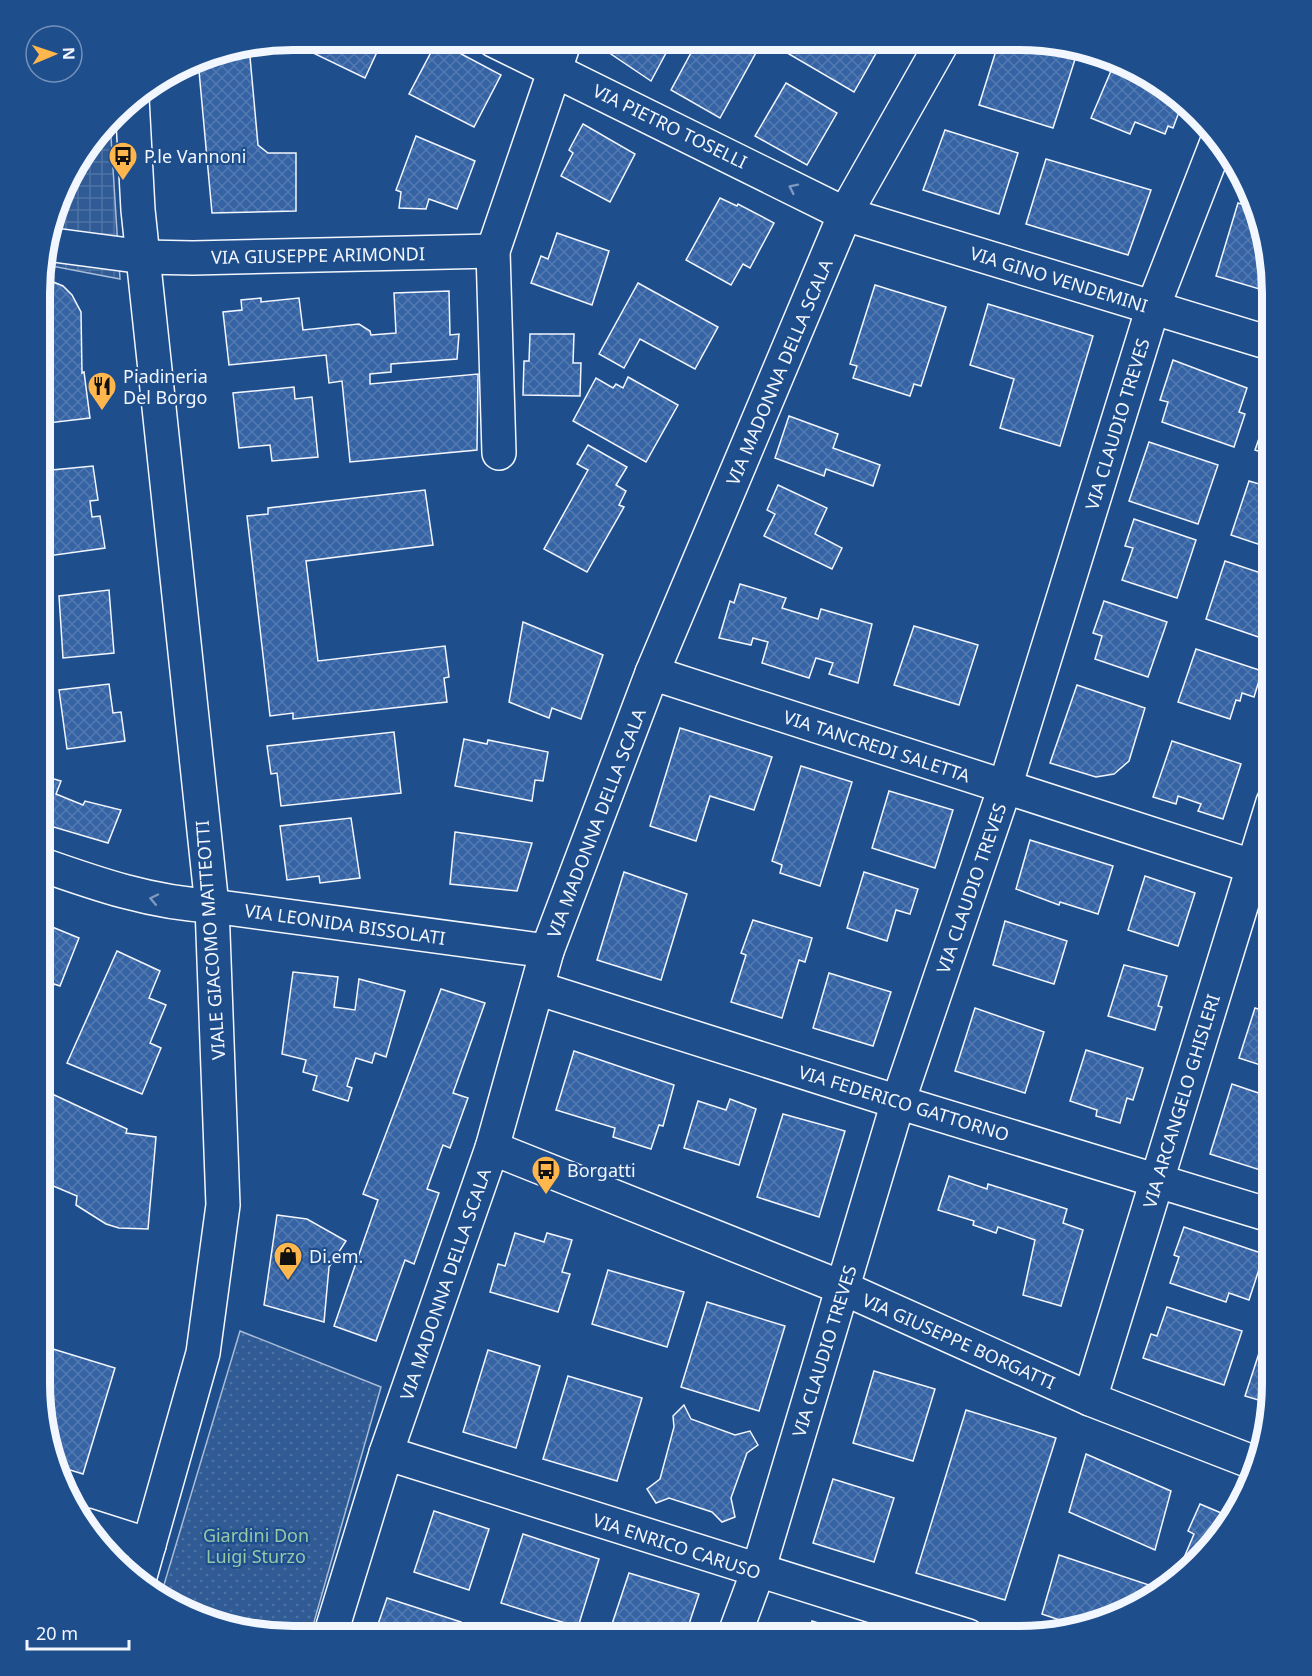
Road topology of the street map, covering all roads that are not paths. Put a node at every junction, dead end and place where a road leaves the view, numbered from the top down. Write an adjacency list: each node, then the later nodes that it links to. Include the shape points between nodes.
1 (538, 50): 3 (street, VIA PIETRO TOSELLI)
2 (939, 50): 6 (street, VIA MADONNA DELLA SCALA)
3 (560, 55): 6 (street, VIA PIETRO TOSELLI, one-way to 3); 8 (street)
4 (133, 109): 9 (street, VIALE GIACOMO MATTEOTTI)
5 (1214, 146): 10 (street, VIA CLAUDIO TREVES)
6 (845, 214): 10 (street, VIA GINO VENDEMINI); 13 (street, VIA MADONNA DELLA SCALA)
7 (54, 245): 9 (street, VIA GIUSEPPE ARIMONDI)
8 (493, 251): 9 (street, VIA GIUSEPPE ARIMONDI); 12 (street)
9 (144, 257): 17 (street, VIALE GIACOMO MATTEOTTI)
10 (1153, 307): 11 (street, VIA GINO VENDEMINI); 14 (street, VIA CLAUDIO TREVES)
11 (1262, 341)
12 (499, 453)
13 (652, 674): 14 (street, VIA TANCREDI SALETTA); 18 (street, VIA MADONNA DELLA SCALA)
14 (1005, 787): 16 (street, VIA TANCREDI SALETTA); 20 (street, VIA CLAUDIO TREVES)
15 (50, 868): 17 (street, VIA LEONIDA BISSOLATI, one-way to 15, via 179,905 120,892)
16 (1262, 870): 22 (street, VIA ARCANGELO GHISLERI)
17 (212, 906): 18 (street, VIA LEONIDA BISSOLATI); 29 (street, VIALE GIACOMO MATTEOTTI, via 223,1205 203,1353)
18 (547, 951): 19 (street, VIA MADONNA DELLA SCALA)
19 (537, 988): 20 (street, VIA FEDERICO GATTORNO); 21 (street, VIA MADONNA DELLA SCALA)
20 (898, 1102): 22 (street, VIA FEDERICO GATTORNO); 24 (street, VIA CLAUDIO TREVES)
21 (492, 1148): 24 (street, VIA GIUSEPPE BORGATTI); 26 (street, VIA MADONNA DELLA SCALA)
22 (1156, 1181): 23 (street, VIA FEDERICO GATTORNO); 25 (street, VIA ARCANGELO GHISLERI)
23 (1262, 1213)
24 (843, 1288): 25 (street, VIA GIUSEPPE BORGATTI); 30 (street, VIA CLAUDIO TREVES)
25 (1090, 1399): 27 (street, VIA GIUSEPPE BORGATTI)
26 (386, 1453): 30 (street, VIA ENRICO CARUSO); 32 (street, VIA MADONNA DELLA SCALA)
27 (1250, 1461)
28 (97, 1529): 29 (street)
29 (149, 1545): 31 (street, VIALE GIACOMO MATTEOTTI)
30 (758, 1571): 33 (street, VIA CLAUDIO TREVES); 34 (street, VIA ENRICO CARUSO)
31 (141, 1573)
32 (333, 1626)
33 (738, 1626)
34 (936, 1626)

